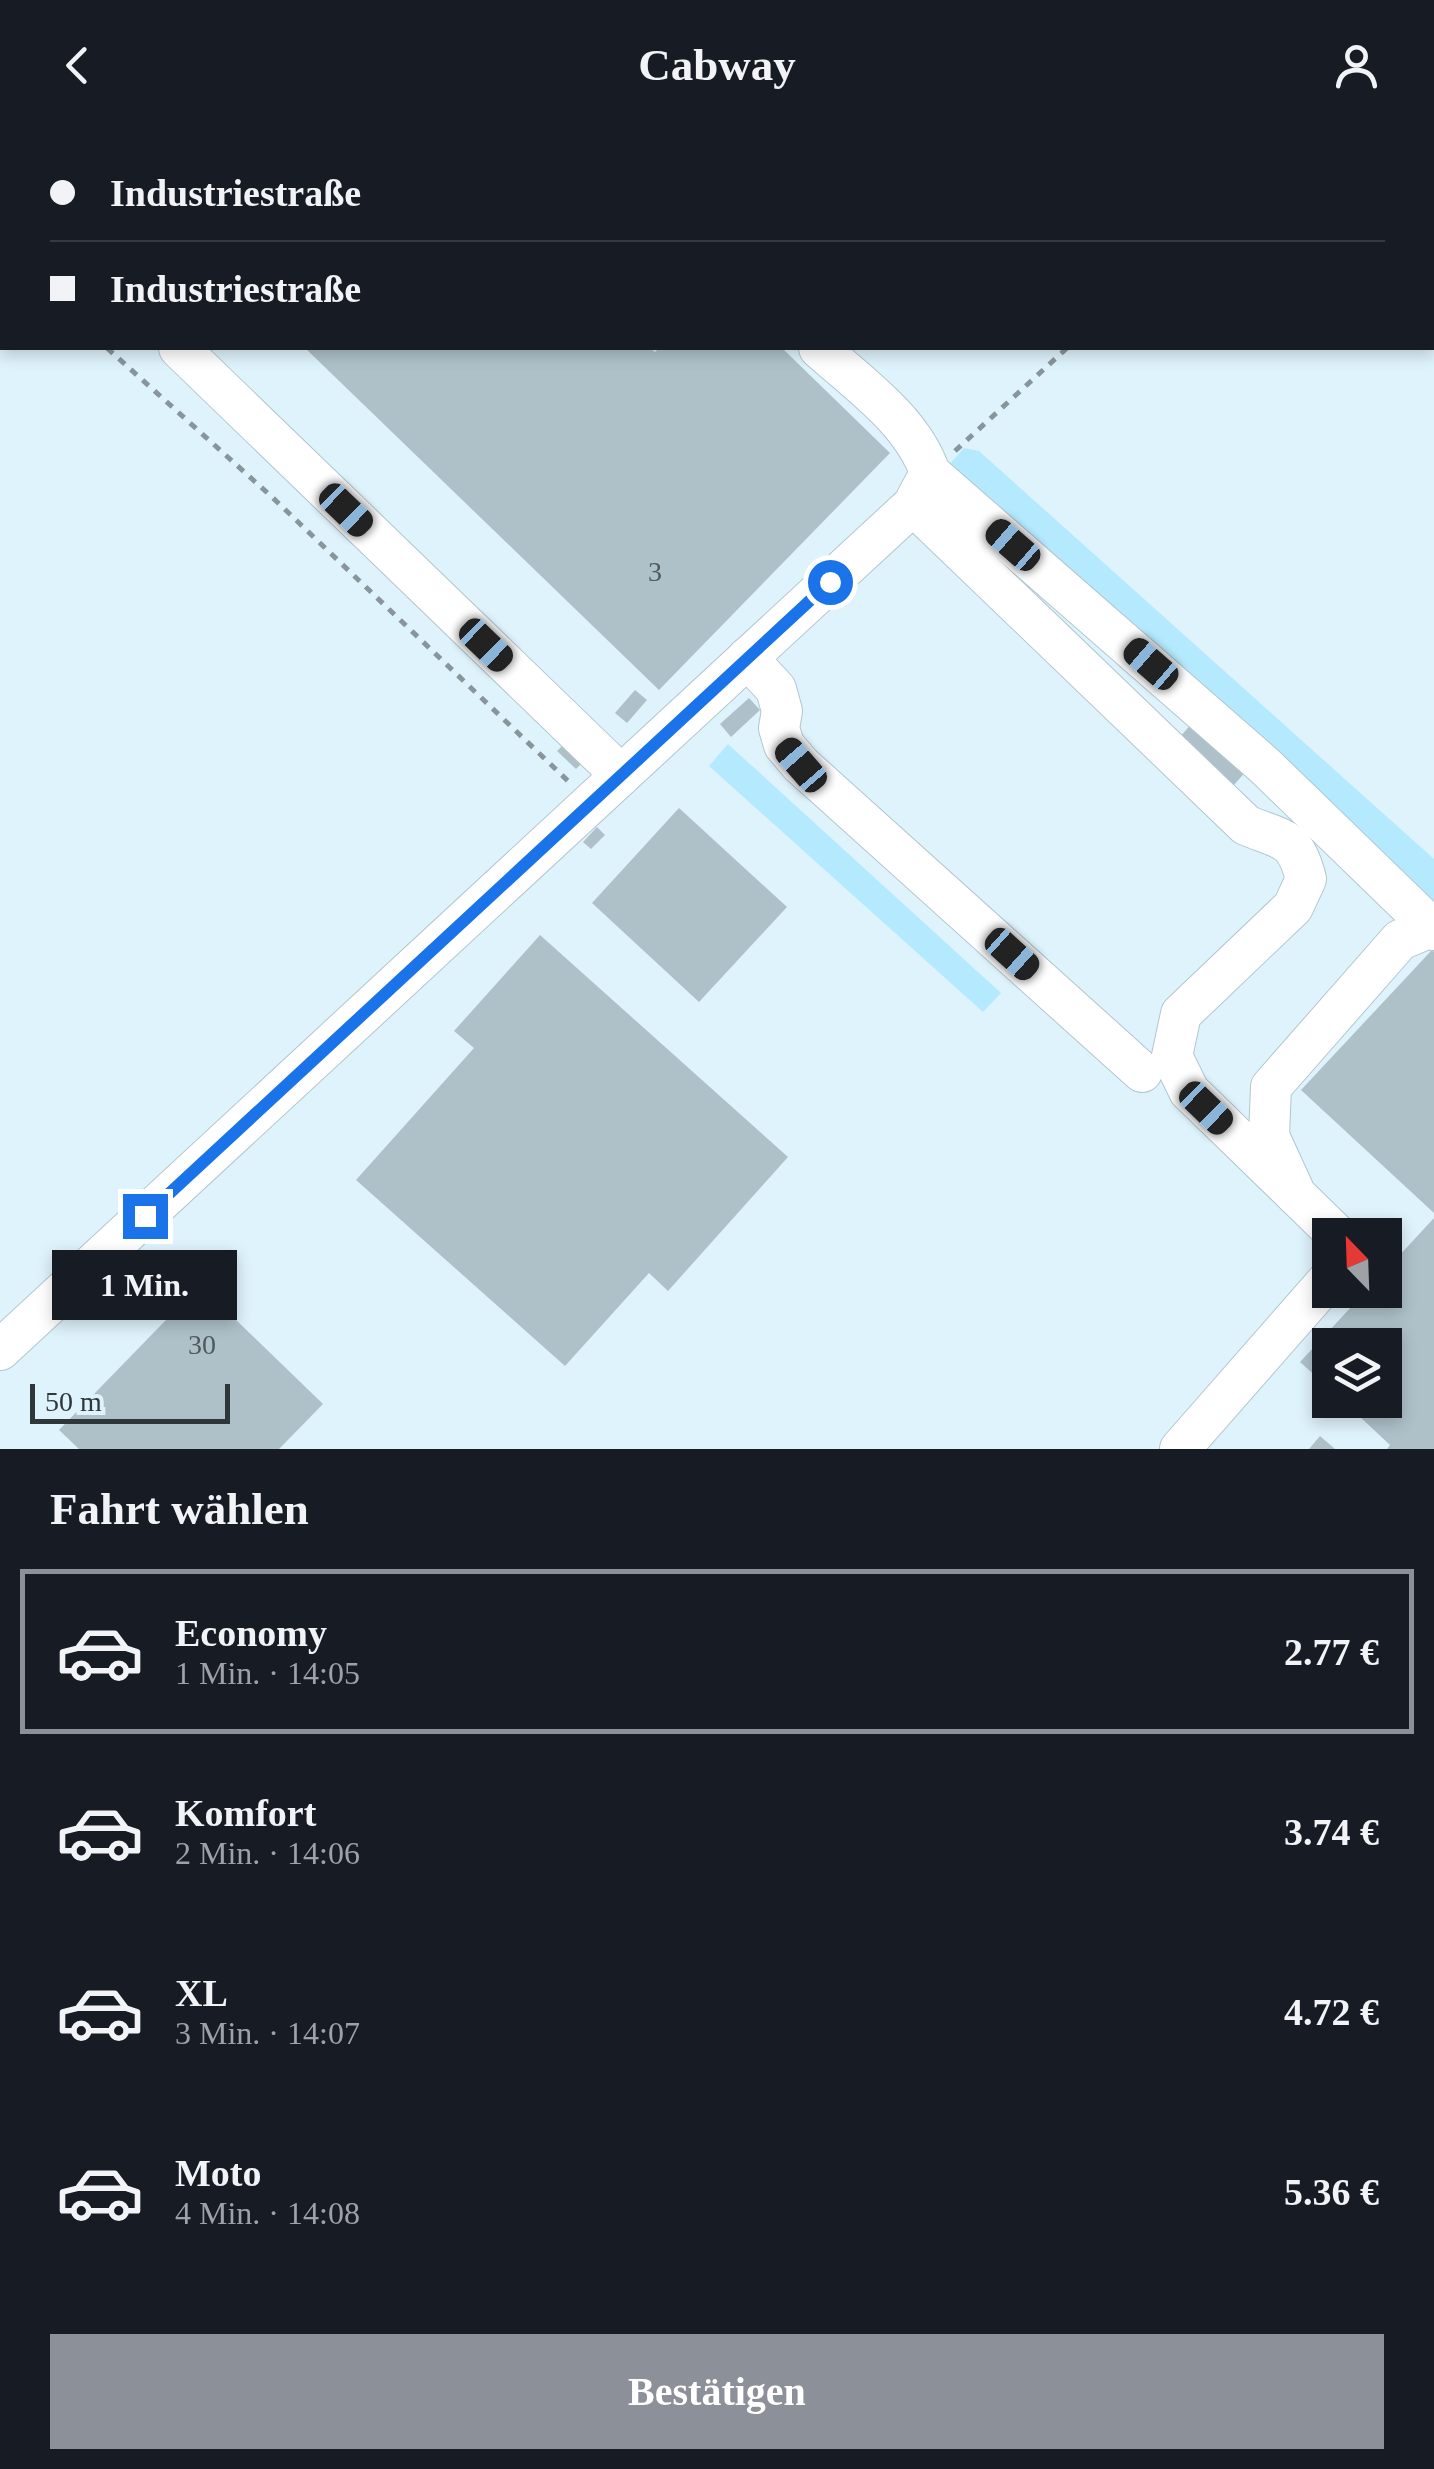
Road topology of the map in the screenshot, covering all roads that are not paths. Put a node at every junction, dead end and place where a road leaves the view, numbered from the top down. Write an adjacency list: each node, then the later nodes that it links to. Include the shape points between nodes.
1 (182, 350): 5 (street)
2 (820, 350): 3 (street, via 909,432 924,456)
3 (922, 489): 4 (street); 6 (street, via 1265,766); 8 (street, via 1246,825 1299,853 1306,878 1292,907 1181,1014 1172,1056 1189,1091)
4 (747, 658): 5 (street); 7 (street, via 776,689 784,745 801,765)
5 (620, 775): 11 (street)
6 (1432, 928): 8 (street, via 1400,940 1271,1087 1268,1136)
7 (1142, 1072)
8 (1296, 1195): 9 (street)
9 (1320, 1218)
10 (1312, 1299): 12 (street)
11 (0, 1350)
12 (1180, 1449)

